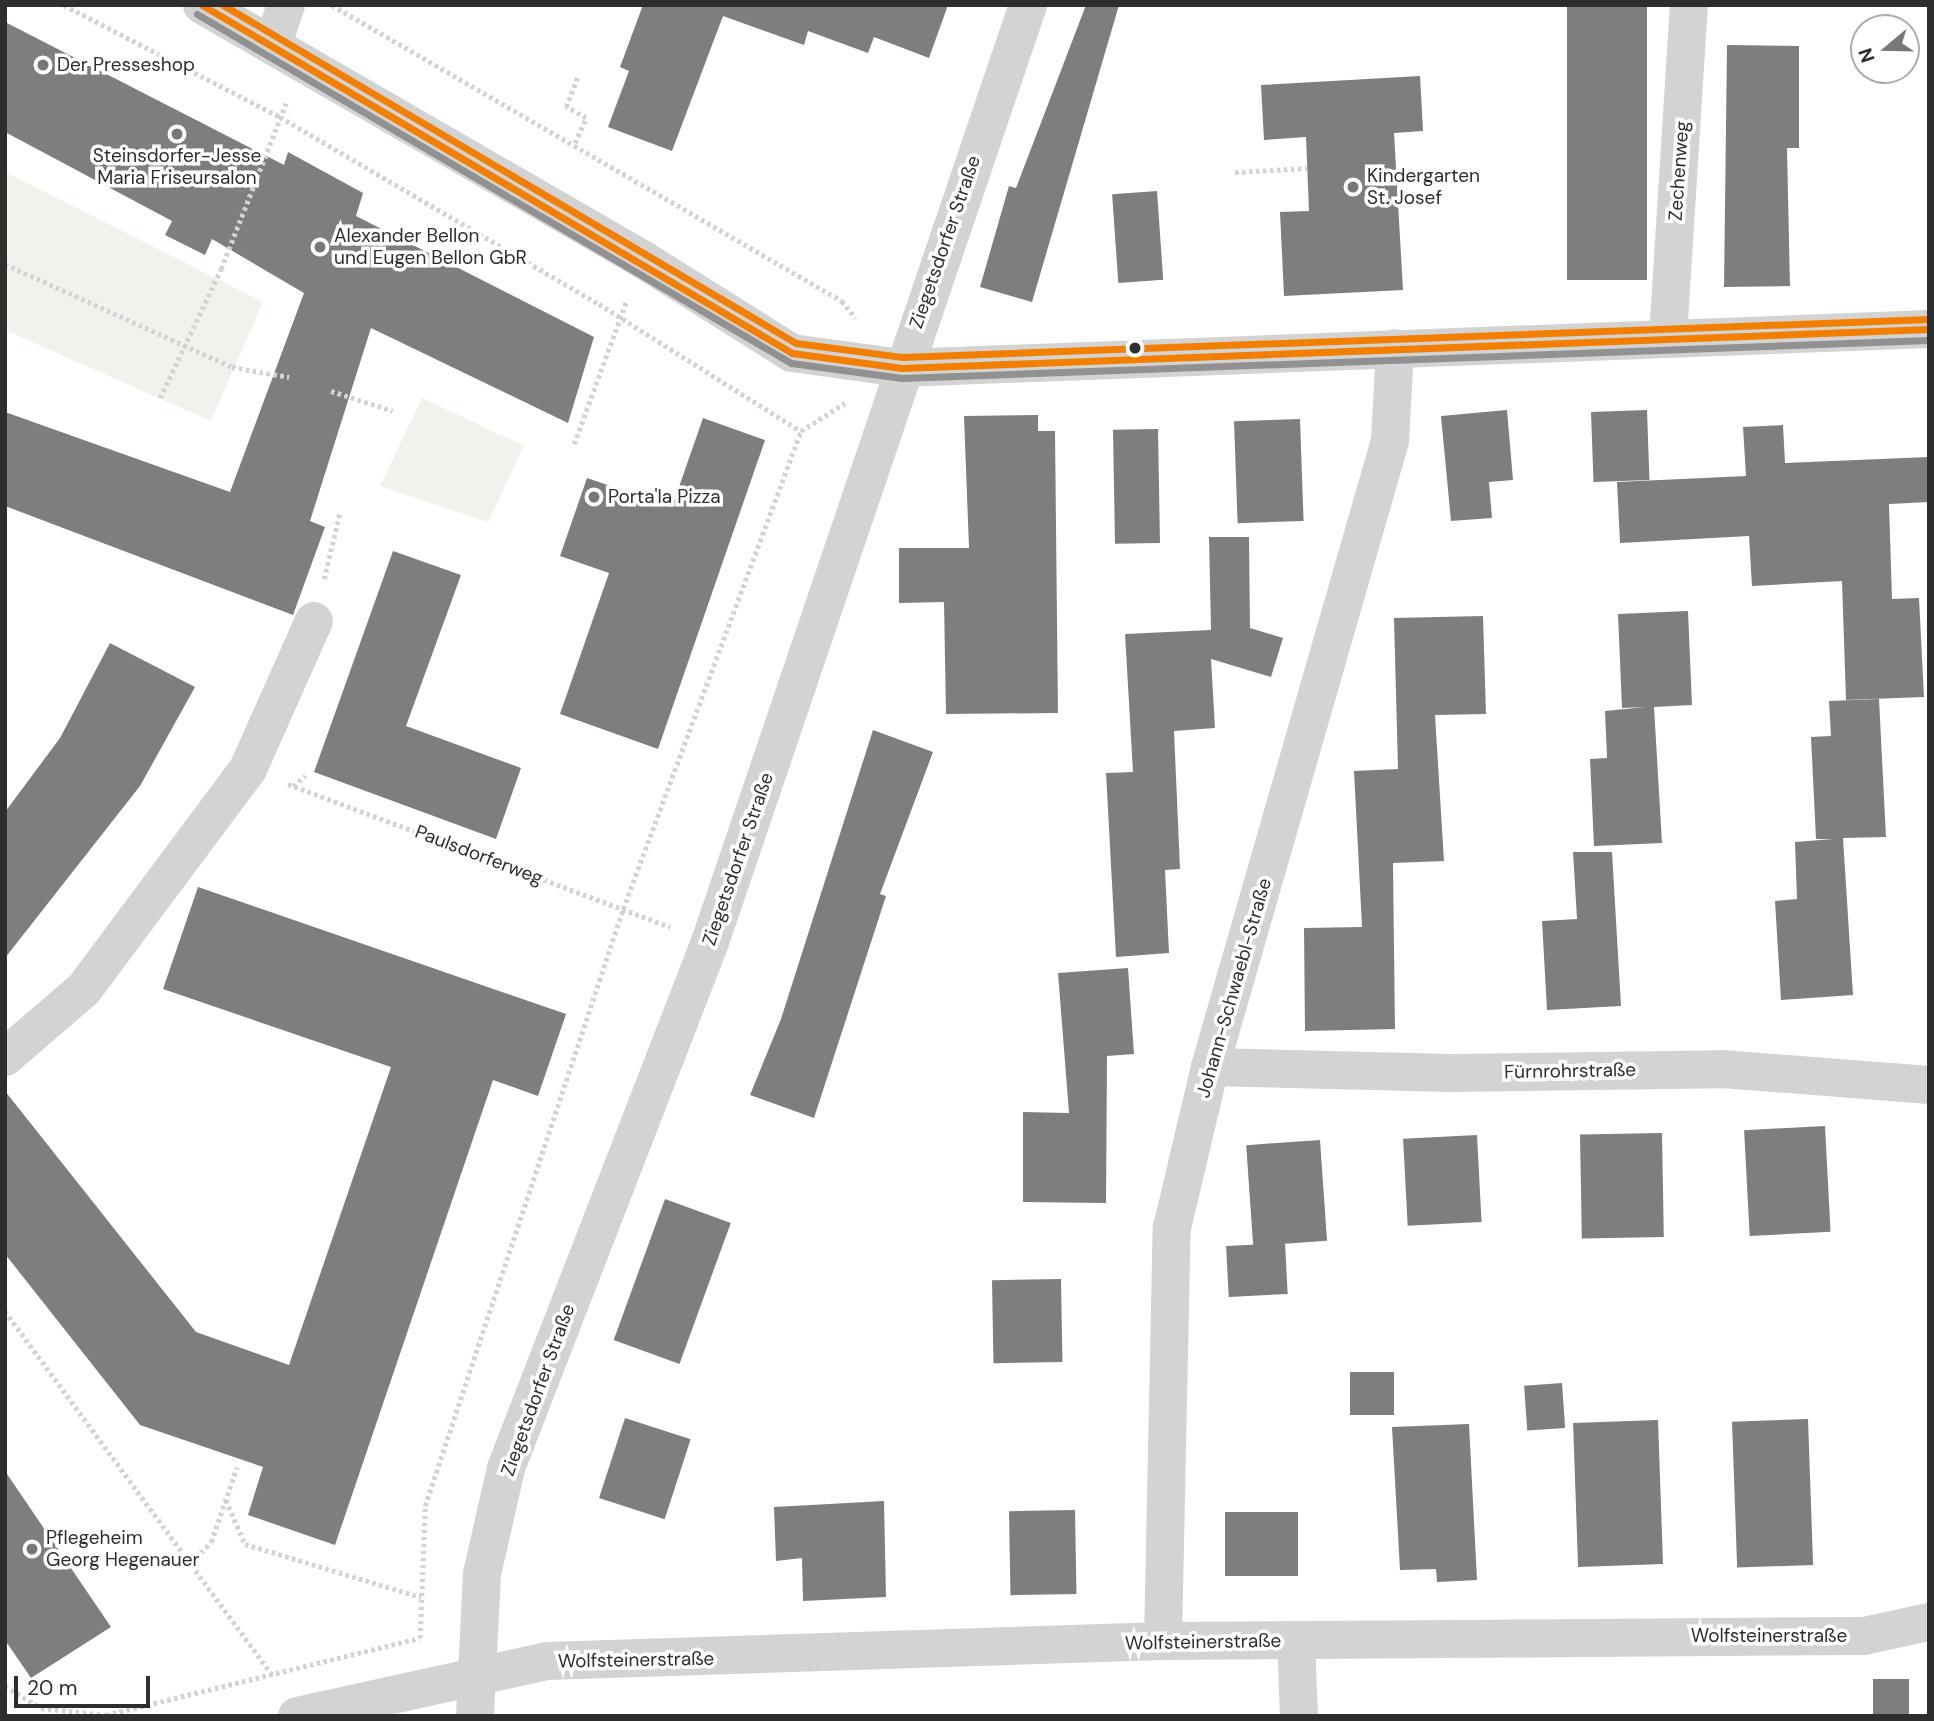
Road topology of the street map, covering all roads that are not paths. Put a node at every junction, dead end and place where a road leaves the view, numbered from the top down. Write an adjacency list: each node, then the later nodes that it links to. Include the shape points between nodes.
1 (202, 5): 5 (street)
2 (286, 5): 5 (street)
3 (1028, 5): 9 (street, Ziegetsdorfer Straße)
4 (1689, 5): 7 (street, Zechenweg)
5 (288, 52): 9 (street, via 792,352)
6 (1929, 329): 7 (street)
7 (1668, 337): 8 (street)
8 (1395, 348): 9 (street); 12 (street, Johann-Schwaebl-Straße, via 1390,441)
9 (902, 368): 17 (street, Ziegetsdorfer Straße, via 710,942 506,1468 482,1574)
10 (313, 621): 11 (street, via 248,769 84,989)
11 (5, 1057)
12 (1210, 1068): 13 (street, Fürnrohrstraße, via 1452,1073 1722,1069); 15 (street, Johann-Schwaebl-Straße, via 1172,1228)
13 (1929, 1085)
14 (1929, 1622): 16 (street, Wolfsteinerstraße, via 1864,1636)
15 (1163, 1641): 16 (street, Wolfsteinerstraße); 17 (street, Wolfsteinerstraße, via 571,1660)
16 (1296, 1641): 20 (street)
17 (476, 1675): 18 (street, Wolfsteinerstraße); 19 (street, Ziegetsdorfer Straße)
18 (287, 1700)
19 (475, 1716)
20 (1299, 1716)

